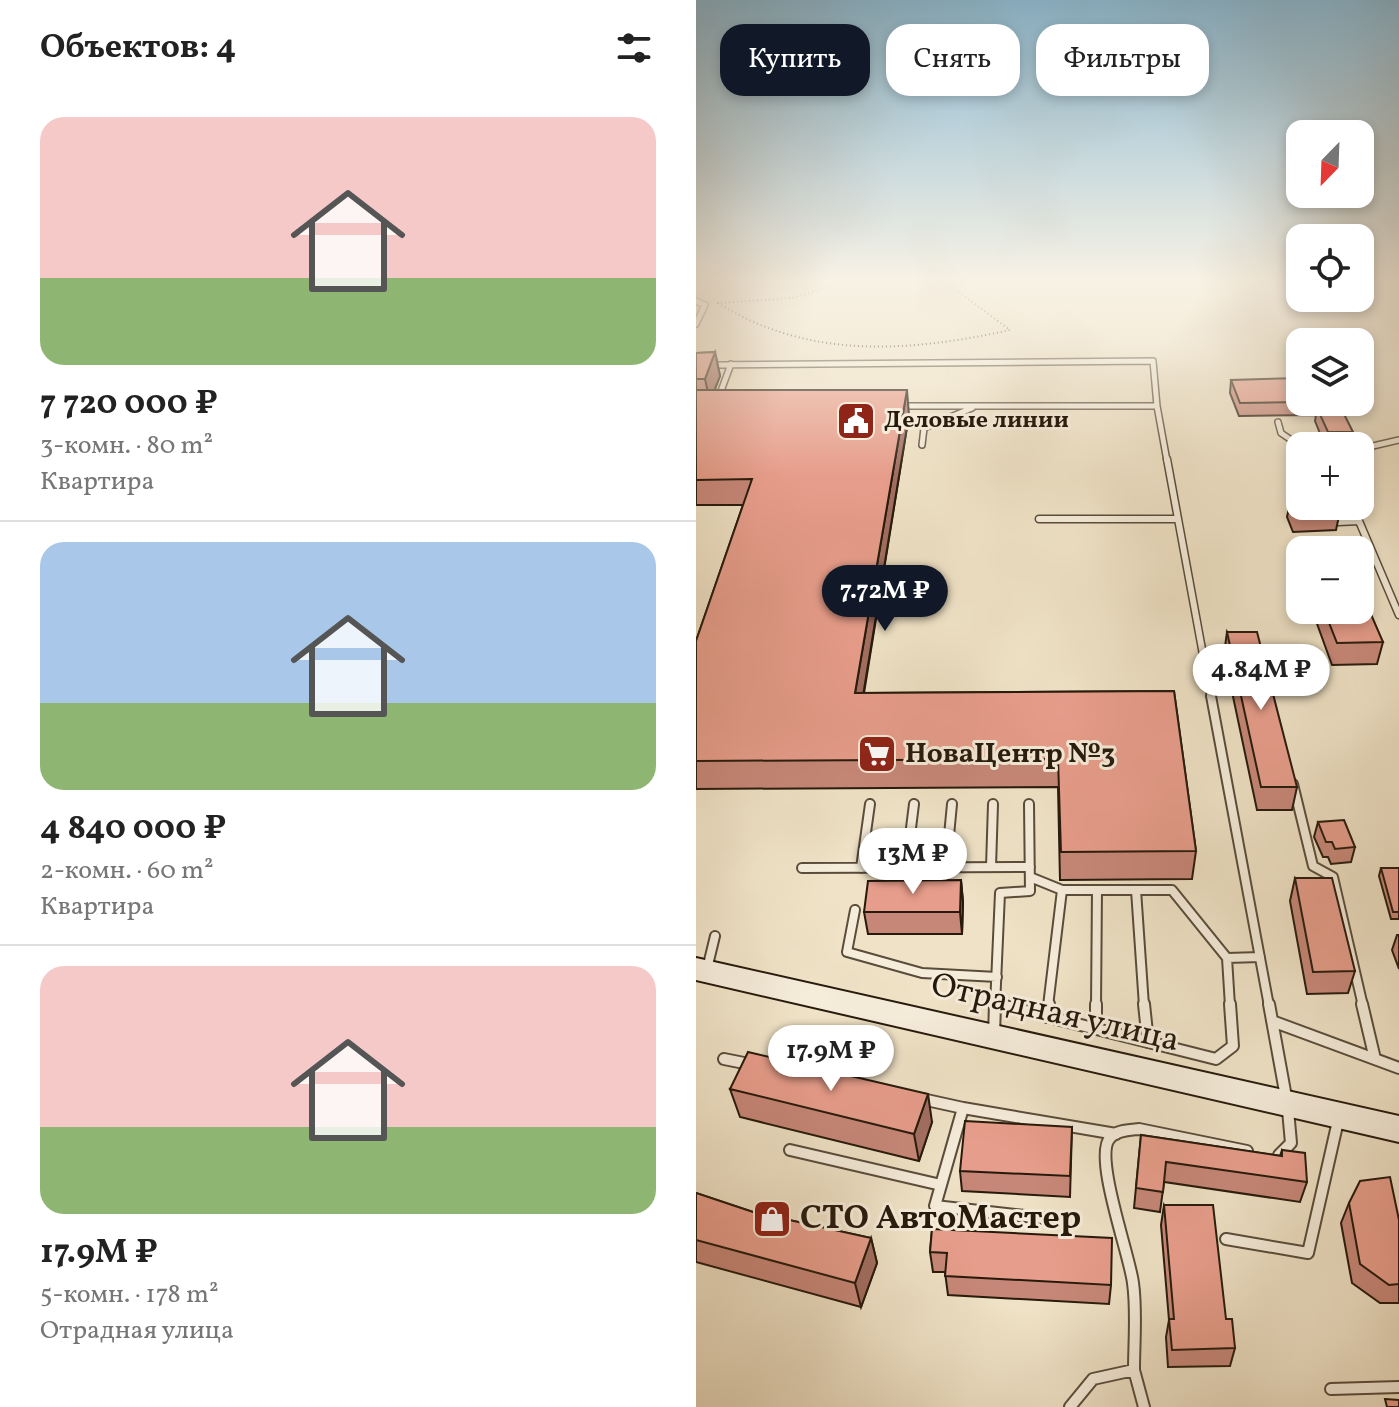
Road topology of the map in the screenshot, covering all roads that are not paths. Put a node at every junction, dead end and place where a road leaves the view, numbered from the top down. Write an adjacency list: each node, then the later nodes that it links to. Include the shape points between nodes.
1 (731, 364): 2 (lane); 5 (lane, via 1153,361); 6 (lane, via 717,398)
2 (696, 365)
3 (887, 406): 4 (lane)
4 (978, 406): 5 (lane); 10 (lane, via 924,428)
5 (1157, 406): 13 (lane)
6 (728, 408)
7 (1278, 422): 8 (lane)
8 (1286, 436)
9 (1399, 440): 11 (lane)
10 (922, 445)
11 (1374, 446)
12 (1039, 519): 13 (lane)
13 (1178, 519): 33 (lane)
14 (1338, 522): 15 (lane, via 1359,521)
15 (1399, 615)
16 (1291, 773): 44 (lane, via 1313,866 1333,877)
17 (870, 804): 25 (lane)
18 (914, 804): 26 (lane)
19 (952, 804): 22 (lane)
20 (993, 804): 23 (lane)
21 (1029, 804): 27 (lane)
22 (946, 867): 23 (lane); 26 (lane)
23 (991, 867): 27 (lane)
24 (802, 868): 25 (lane)
25 (861, 868): 26 (lane)
26 (906, 868)
27 (1030, 872): 28 (lane); 36 (lane, via 1030,891 1000,893)
28 (1062, 890): 29 (lane); 38 (lane)
29 (1097, 890): 30 (lane); 40 (lane)
30 (1136, 890): 34 (lane, via 1172,890); 42 (lane)
31 (855, 910): 36 (lane, via 847,952 922,973)
32 (715, 936): 35 (lane)
33 (1260, 957): 34 (lane); 39 (lane)
34 (1227, 958): 42 (lane, via 1233,1046 1216,1059)
35 (701, 970): 41 (main road, Отрадная улица)
36 (997, 977): 37 (lane)
37 (996, 1004): 38 (lane); 41 (lane)
38 (1047, 1017): 40 (lane)
39 (1272, 1021): 44 (lane); 48 (lane)
40 (1096, 1029): 42 (lane)
41 (994, 1037): 48 (main road, Отрадная улица)
42 (1148, 1042)
43 (724, 1059): 45 (lane)
44 (1375, 1059): 46 (lane)
45 (754, 1065)
46 (1399, 1068)
47 (903, 1095): 49 (lane)
48 (1287, 1103): 50 (main road, Отрадная улица); 52 (lane, via 1291,1143 1278,1155 1139,1129)
49 (963, 1108): 52 (lane); 54 (lane)
50 (1339, 1115): 51 (main road, Отрадная улица); 56 (lane, via 1308,1253)
51 (1399, 1129)
52 (1116, 1134): 57 (lane, via 1106,1146 1106,1172 1133,1283)
53 (790, 1150): 54 (lane)
54 (941, 1185): 55 (lane, via 935,1206)
55 (1043, 1218)
56 (1226, 1239)
57 (1134, 1370): 60 (lane, via 1093,1379); 61 (lane)
58 (1399, 1387): 59 (lane)
59 (1331, 1389)
60 (1070, 1407)
61 (1144, 1407)

